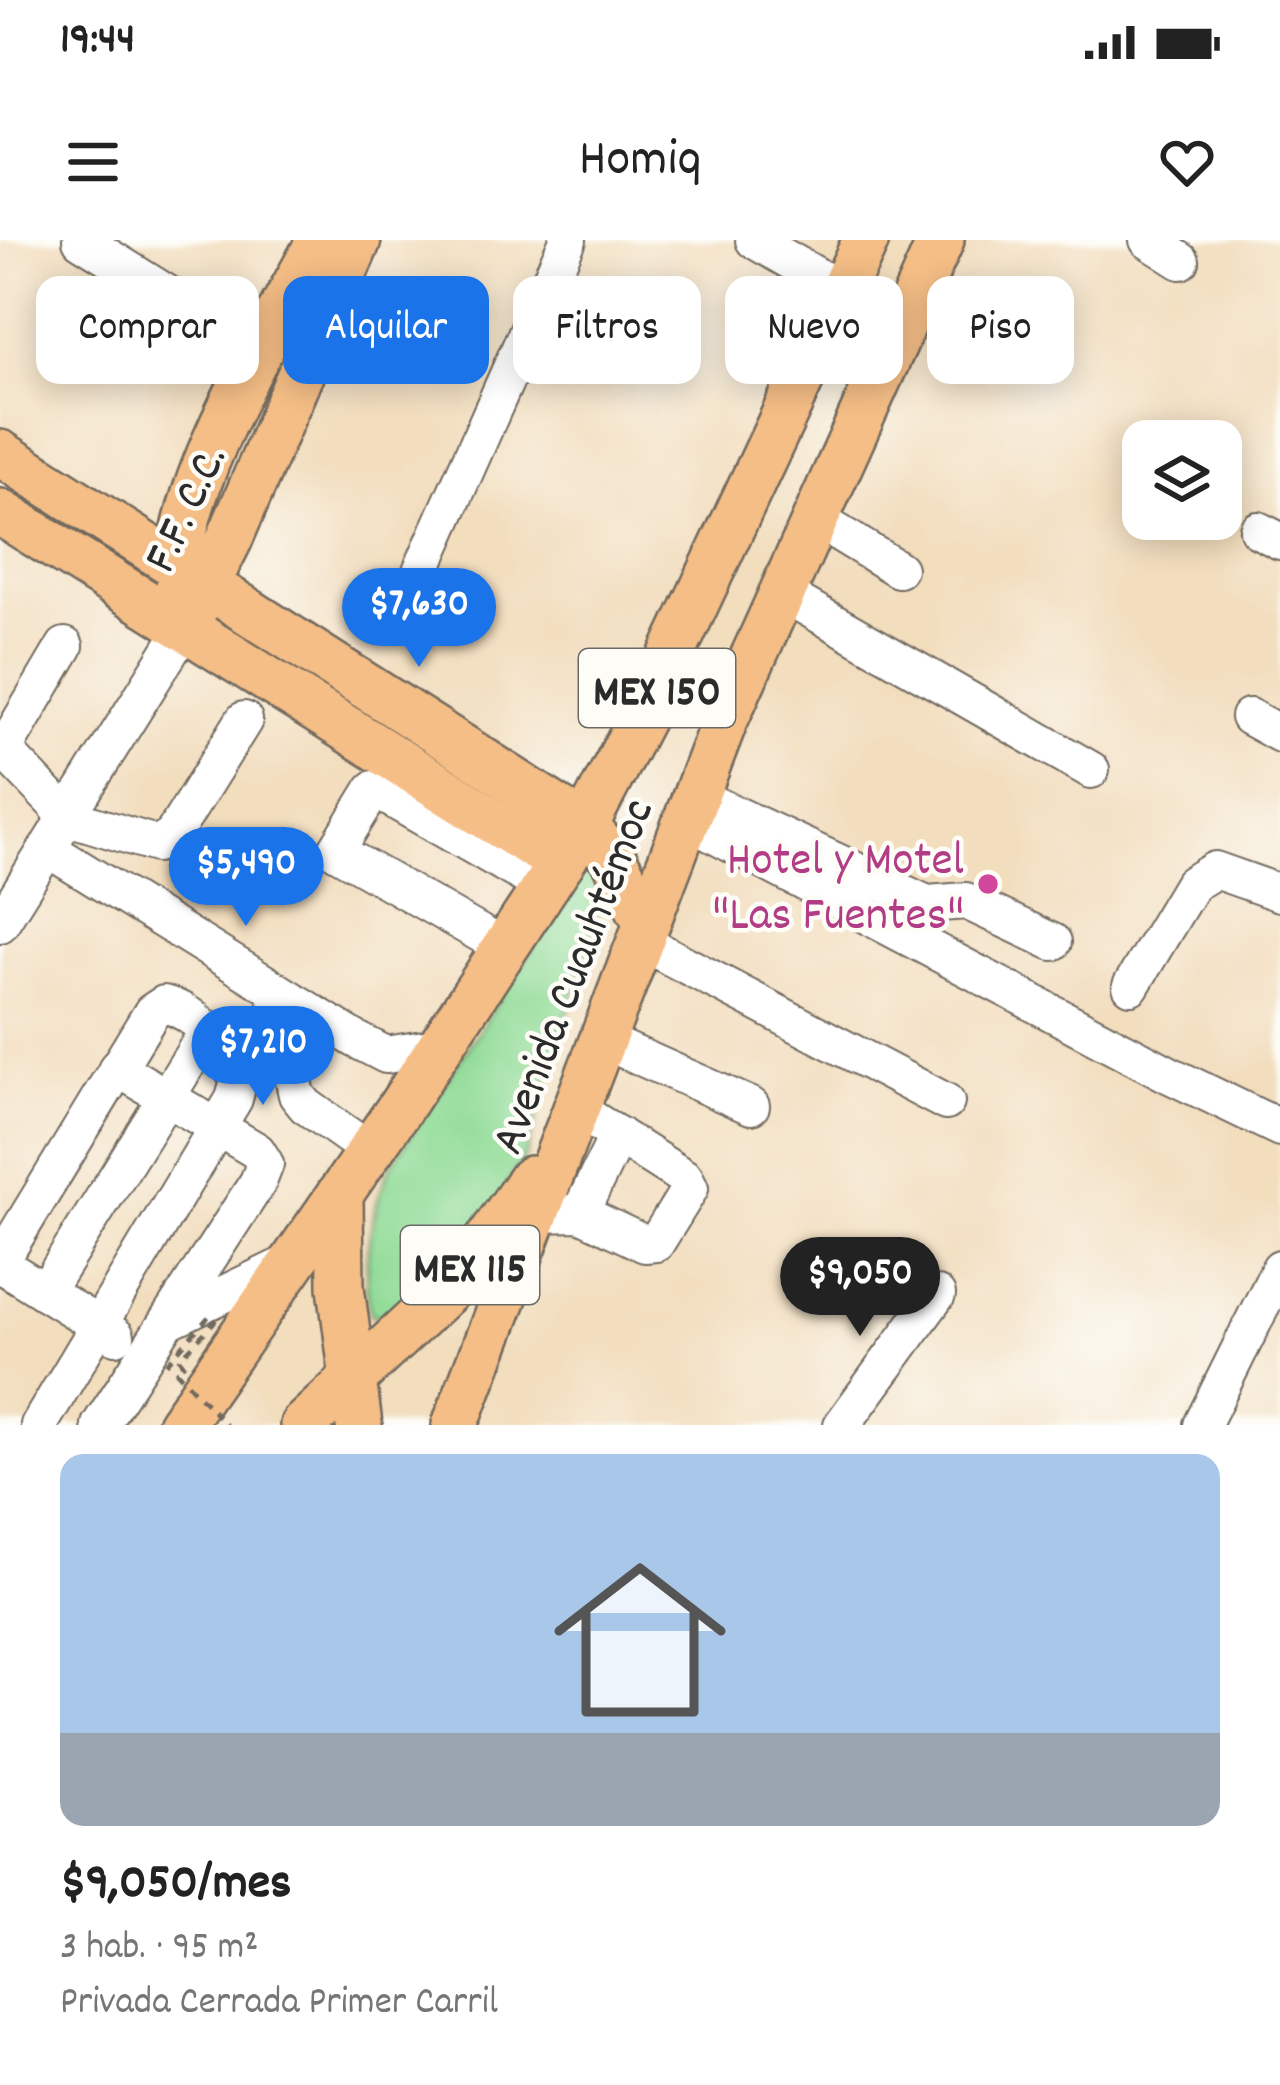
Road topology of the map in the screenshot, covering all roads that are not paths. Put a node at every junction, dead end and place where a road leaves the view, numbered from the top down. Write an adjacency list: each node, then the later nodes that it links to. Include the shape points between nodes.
1 (81, 240): 12 (street)
2 (320, 240): 12 (main road, F.F. C.C.)
3 (358, 240): 19 (main road, F.F. C.C.)
4 (568, 240): 18 (street)
5 (754, 240): 10 (street)
6 (866, 240): 11 (main road, Avenida Cuauhtémoc / MEX 150)
7 (941, 240): 16 (main road, Avenida Cuauhtémoc / MEX 150)
8 (1148, 240): 9 (street)
9 (1181, 261)
10 (815, 276)
11 (849, 276)
12 (261, 352): 19 (main road, F.F. C.C., via 198,479)
13 (799, 384): 30 (main road, Avenida Cuauhtémoc / MEX 150, via 656,691)
14 (0, 453): 19 (main road)
15 (0, 512): 21 (main road)
16 (817, 519): 17 (street); 20 (main road, Avenida Cuauhtémoc / MEX 150)
17 (898, 569)
18 (422, 571)
19 (192, 575): 21 (main road, F.F. C.C.); 26 (main road)
20 (782, 593): 25 (street); 27 (main road, Avenida Cuauhtémoc / MEX 150)
21 (184, 629): 28 (street); 29 (main road)
22 (65, 646): 24 (street)
23 (244, 720): 28 (street, via 170,839 156,844)
24 (2, 748): 28 (street)
25 (1091, 770)
26 (523, 783): 29 (main road); 30 (main road)
27 (691, 808): 34 (main road, Avenida Cuauhtémoc / MEX 150); 35 (street, via 927,904 966,901); 48 (street)
28 (68, 817): 31 (street)
29 (497, 824): 30 (main road)
30 (564, 859): 34 (main road, via 614,859); 36 (main road, Avenida Cuauhtémoc / MEX 150); 36 (street, via 374,789 336,851)
31 (25, 863): 33 (street); 38 (street)
32 (1280, 893): 37 (street, via 1215,870 1203,877)
33 (0, 924)
34 (643, 932): 40 (main road, Avenida Cuauhtémoc / MEX 150); 44 (street)
35 (1053, 942)
36 (505, 947): 41 (main road, Avenida Cuauhtémoc / MEX 150)
37 (1131, 986)
38 (274, 989): 41 (street, via 386,1055); 50 (street, via 297,1096)
39 (209, 1029): 42 (street, via 164,1004); 43 (street); 47 (street, via 239,1080)
40 (602, 1040): 45 (street); 46 (main road, Avenida Cuauhtémoc / MEX 150)
41 (437, 1047): 50 (main road, Avenida Cuauhtémoc / MEX 150)
42 (117, 1068): 43 (street); 52 (street)
43 (167, 1099): 47 (street); 57 (street)
44 (946, 1102)
45 (751, 1106)
46 (569, 1119): 49 (street); 53 (main road, Avenida Cuauhtémoc / MEX 150); 62 (main road, MEX 115, via 462,1277)
47 (216, 1127): 59 (street, via 266,1164); 60 (street)
48 (1280, 1128)
49 (618, 1135): 53 (street); 53 (street, via 690,1188 656,1244)
50 (370, 1151): 51 (main road, Avenida Cuauhtémoc / MEX 150)
51 (340, 1194): 54 (main road, MEX 115); 62 (main road, via 341,1287)
52 (14, 1207): 55 (street)
53 (558, 1214): 69 (main road, Avenida Cuauhtémoc / MEX 150)
54 (295, 1260): 59 (street); 66 (main road, MEX 115)
55 (0, 1263): 57 (street)
56 (1280, 1268): 63 (street)
57 (45, 1292): 60 (street)
58 (937, 1295): 70 (street)
59 (166, 1322): 61 (street)
60 (99, 1326): 61 (street); 64 (street)
61 (145, 1353): 65 (street)
62 (355, 1379): 67 (main road, MEX 115); 68 (main road)
63 (1211, 1422)
64 (39, 1425)
65 (100, 1425)
66 (180, 1425)
67 (303, 1425)
68 (359, 1425)
69 (455, 1425)
70 (842, 1425)

